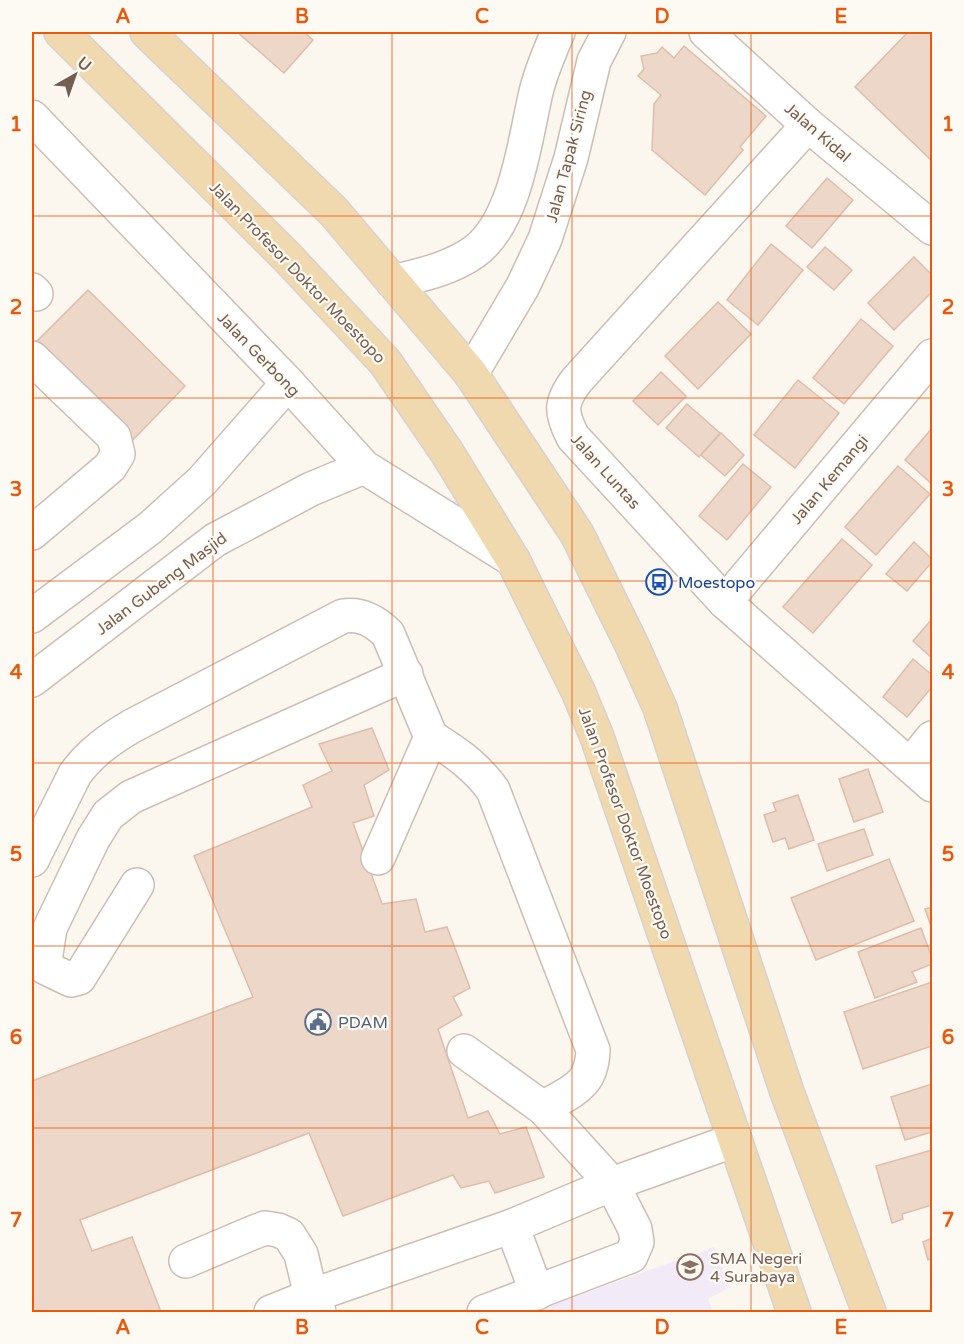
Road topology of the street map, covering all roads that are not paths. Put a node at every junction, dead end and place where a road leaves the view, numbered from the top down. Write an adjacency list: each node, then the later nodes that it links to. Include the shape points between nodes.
1 (61, 32): 16 (main road, Jalan Profesor Doktor Moestopo, via 288,258 385,362)
2 (147, 32): 9 (main road, via 334,212)
3 (558, 32): 9 (street, via 537,89 512,195 487,242 446,268)
4 (609, 32): 12 (street, Jalan Tapak Siring, via 594,61 568,168 545,239 523,286)
5 (706, 32): 6 (street, Jalan Kidal)
6 (808, 125): 8 (street, Jalan Kidal); 17 (street, Jalan Luntas, via 577,380 563,403 565,422 573,437)
7 (36, 132): 13 (street, Jalan Gerbong)
8 (933, 228)
9 (393, 282): 12 (main road)
10 (933, 356): 17 (street, Jalan Kemangi)
11 (32, 358): 15 (street, via 114,436 118,454 110,467)
12 (471, 374): 42 (main road, via 577,534 660,708 787,1092)
13 (288, 383): 14 (street, Jalan Gerbong); 18 (street, via 194,489 150,528)
14 (364, 467): 16 (street, Jalan Gerbong); 20 (street, Jalan Gubeng Masjid, via 311,489 215,540)
15 (32, 533)
16 (513, 560): 33 (main road, Jalan Profesor Doktor Moestopo, via 597,737)
17 (725, 602): 24 (street, Jalan Luntas)
18 (32, 616)
19 (406, 674): 21 (street); 23 (street, via 388,633 364,617 343,616 108,740); 25 (street, via 131,797)
20 (32, 680)
21 (430, 737): 26 (street); 32 (street, via 468,762 493,790 593,1050 591,1072 586,1079)
22 (933, 738): 24 (street)
23 (75, 774): 25 (street); 27 (street)
24 (922, 774)
25 (108, 815): 29 (street)
26 (378, 858)
27 (32, 860)
28 (137, 885): 30 (street, via 79,978 71,980)
29 (41, 922): 30 (street)
30 (38, 971)
31 (464, 1051): 32 (street)
32 (543, 1108): 34 (street)
33 (735, 1140): 34 (street); 41 (main road, Jalan Profesor Doktor Moestopo)
34 (612, 1184): 35 (street); 37 (street, via 635,1229 637,1242 631,1256)
35 (512, 1226): 37 (street); 38 (street)
36 (186, 1261): 38 (street, via 265,1228 278,1230 289,1236 301,1254)
37 (537, 1293): 40 (street)
38 (315, 1304): 39 (street)
39 (271, 1312)
40 (484, 1312)
41 (794, 1312)
42 (869, 1312)

